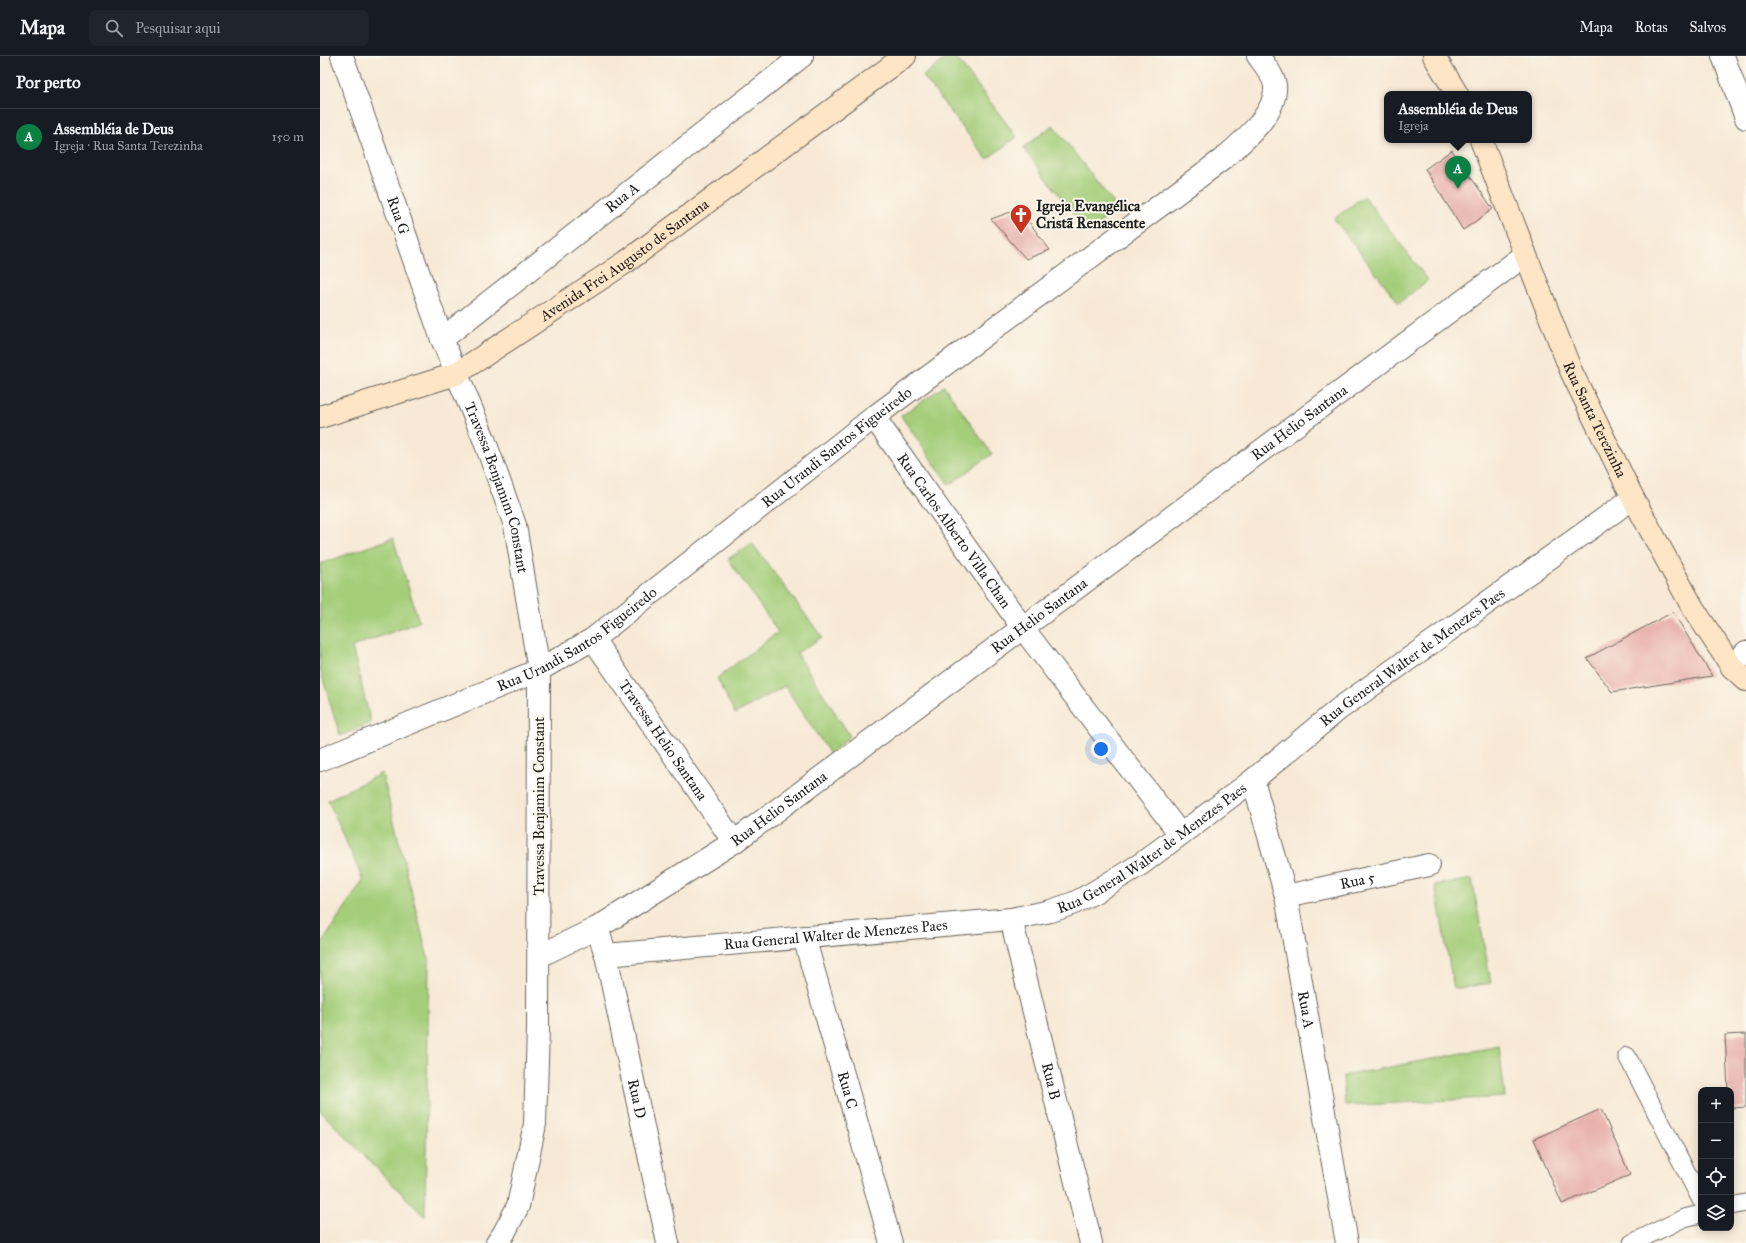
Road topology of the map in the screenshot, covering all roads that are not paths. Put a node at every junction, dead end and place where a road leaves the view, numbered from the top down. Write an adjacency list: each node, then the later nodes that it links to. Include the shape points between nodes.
1 (342, 56): 11 (street, Rua G)
2 (905, 56): 12 (street, Avenida Frei Augusto de Santana, via 626,262)
3 (1258, 56): 14 (street, Rua Urandi Santos Figueiredo, via 1272,78 1275,94 1270,110 1224,158)
4 (1434, 56): 7 (street)
5 (1723, 56): 8 (street)
6 (794, 58): 11 (street, Rua A)
7 (1455, 91)
8 (1746, 118)
9 (1482, 143): 10 (street, Rua Santa Terezinha)
10 (1526, 255): 15 (street, Rua Santa Terezinha, via 1572,370); 16 (street, Rua Helio Santana)
11 (442, 339): 12 (street, Rua G)
12 (456, 374): 13 (street, Avenida Frei Augusto de Santana); 19 (street, Travessa Benjamim Constant, via 484,439 515,526)
13 (320, 417)
14 (874, 417): 16 (street, Rua Carlos Alberto Villa Chan); 17 (street, Rua Urandi Santos Figueiredo)
15 (1633, 498): 18 (street, Rua Santa Terezinha, via 1693,608); 21 (street, Rua General Walter de Menezes Paes, via 1339,709)
16 (1022, 627): 22 (street, Rua Carlos Alberto Villa Chan); 23 (street, Rua Helio Santana)
17 (593, 639): 19 (street, Rua Urandi Santos Figueiredo); 23 (street, Travessa Helio Santana)
18 (1741, 666)
19 (539, 670): 20 (street, Rua Urandi Santos Figueiredo); 30 (street, Travessa Benjamim Constant)
20 (320, 760)
21 (1253, 780): 22 (street, Rua General Walter de Menezes Paes); 25 (street, Rua A)
22 (1180, 834): 26 (street, Rua General Walter de Menezes Paes, via 1141,864 1093,893 1051,911)
23 (734, 842): 27 (street, Rua Helio Santana)
24 (1429, 865): 25 (street, Rua 5)
25 (1286, 896): 40 (street, Rua A)
26 (1011, 919): 28 (street, Rua General Walter de Menezes Paes); 39 (street, Rua B)
27 (597, 928): 29 (street); 30 (street, Rua Helio Santana)
28 (804, 937): 29 (street, Rua General Walter de Menezes Paes); 38 (street, Rua C)
29 (606, 955): 37 (street, Rua D)
30 (539, 956): 36 (street, Travessa Benjamim Constant, via 535,1124 518,1206)
31 (1627, 1056): 32 (lane)
32 (1698, 1195)
33 (1746, 1203): 34 (lane)
34 (1734, 1205)
35 (1698, 1215): 41 (lane, via 1684,1218)
36 (497, 1243)
37 (668, 1243)
38 (891, 1243)
39 (1091, 1243)
40 (1347, 1243)
41 (1632, 1243)

